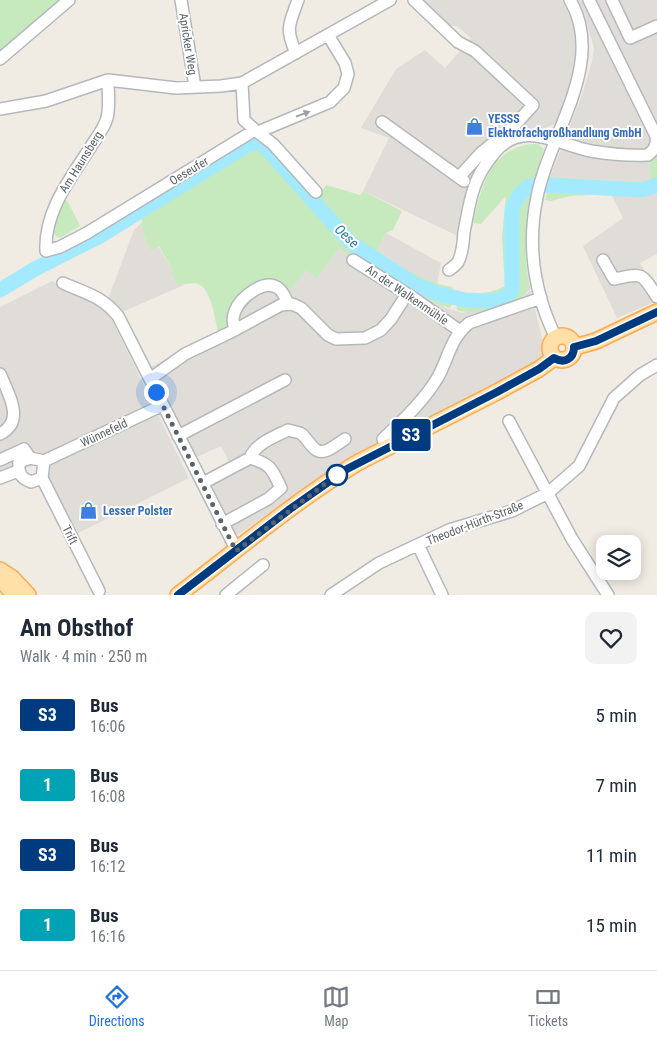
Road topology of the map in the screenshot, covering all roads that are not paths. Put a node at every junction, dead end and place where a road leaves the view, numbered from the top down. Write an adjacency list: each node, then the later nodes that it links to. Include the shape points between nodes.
1 (69, 0): 12 (street)
2 (181, 0): 15 (street, Apricker Weg)
3 (298, 0): 11 (street, via 288,31)
4 (390, 0): 10 (street)
5 (414, 0): 20 (street, via 533,105)
6 (570, 0): 19 (street, via 579,18 583,54 572,96)
7 (589, 0): 19 (street, via 657,143 648,154 638,155 590,150)
8 (612, 0): 9 (street, via 630,38)
9 (657, 26)
10 (328, 35): 11 (street); 18 (street, Oeseufer, one-way to 10, via 330,102 344,88 348,74 345,63)
11 (296, 53): 14 (street)
12 (0, 59)
13 (108, 80): 15 (street, via 158,87); 16 (street, via 46,101); 23 (street, Am Haunsberg, via 108,117 63,189 51,217)
14 (242, 83): 15 (street); 18 (street, via 244,120)
15 (195, 87)
16 (0, 109)
17 (382, 122): 20 (street)
18 (257, 131): 22 (street, via 284,155); 23 (street, Oeseufer, via 87,233)
19 (554, 140): 21 (street, via 531,135 505,143 482,169); 30 (street, via 537,195 532,232)
20 (460, 176): 21 (street)
21 (473, 190): 26 (street, via 461,256)
22 (316, 192)
23 (46, 251)
24 (354, 260): 28 (street, An der Walkenmühle)
25 (603, 260): 29 (street, via 614,278 641,276)
26 (449, 270)
27 (63, 282): 40 (street, via 109,304)
28 (407, 294): 31 (street, via 381,330 365,338 336,339 301,308); 34 (street, An der Walkenmühle)
29 (657, 297)
30 (541, 298): 34 (street, An der Walkenmühle, via 469,323); 35 (street)
31 (288, 304): 33 (street); 33 (street, via 279,288 268,285 260,288 246,295 237,306 232,318)
32 (657, 312): 36 (main road, via 596,341)
33 (235, 330): 40 (street, via 185,354)
34 (460, 331): 47 (street, An der Walkenmühle, via 438,377 383,439)
35 (556, 338): 36 (main road, via 569,338); 37 (main road, via 550,346)
36 (574, 347): 37 (main road, via 574,353 568,360)
37 (554, 358): 47 (main road, via 506,387)
38 (656, 367): 56 (street, Theodor-Hürth-Straße, via 640,375 614,398 579,466)
39 (0, 374): 44 (street, via 14,410 12,424)
40 (150, 379): 42 (street)
41 (285, 380): 45 (street)
42 (163, 405): 45 (street); 51 (street, Wünnefeld)
43 (509, 421): 56 (street)
44 (0, 434)
45 (178, 436): 55 (street)
46 (345, 439): 49 (street, via 320,452 314,450 305,437 288,430 257,447)
47 (387, 448): 59 (main road, via 338,475)
48 (30, 458): 50 (street, via 24,449); 51 (street); 52 (street, via 19,462)
49 (250, 458): 55 (street); 57 (street, via 271,467 281,488 268,499)
50 (0, 460)
51 (44, 461): 54 (street)
52 (18, 471): 53 (street); 54 (street, via 22,478 31,482)
53 (0, 478)
54 (42, 478): 63 (street, Trift)
55 (202, 483): 57 (street)
56 (548, 493): 58 (street, Theodor-Hürth-Straße, via 512,511 449,530); 64 (street)
57 (222, 524): 59 (street)
58 (418, 545): 69 (street, Theodor-Hürth-Straße, via 379,563); 70 (street)
59 (236, 551): 67 (main road)
60 (263, 565): 68 (street)
61 (0, 570): 66 (main road)
62 (0, 581): 65 (main road)
63 (99, 592)
64 (607, 594)
65 (14, 595)
66 (28, 595)
67 (178, 595)
68 (226, 595)
69 (331, 595)
70 (442, 595)

